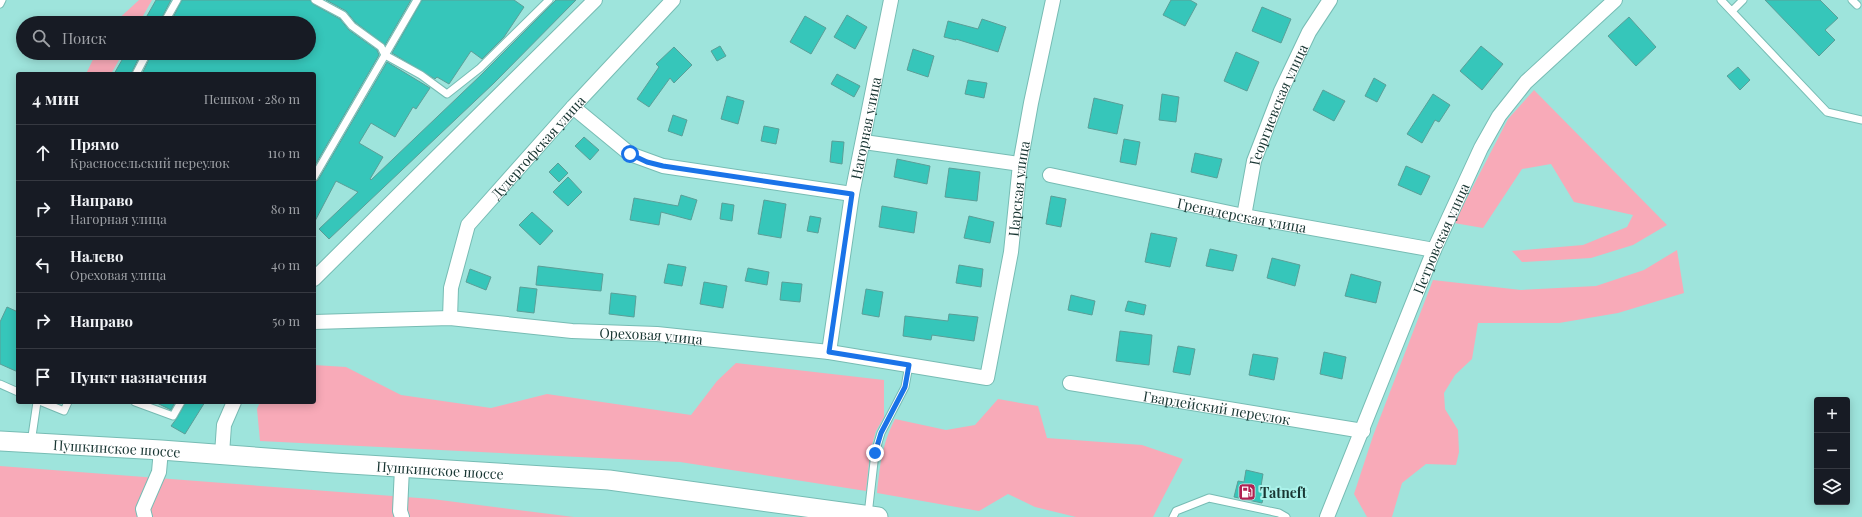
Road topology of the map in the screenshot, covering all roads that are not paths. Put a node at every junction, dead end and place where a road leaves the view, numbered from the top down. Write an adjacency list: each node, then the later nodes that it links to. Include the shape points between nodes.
1 (2, 0): 14 (lane)
2 (177, 0): 16 (lane)
3 (315, 0): 17 (lane, via 343,15 352,26 381,47)
4 (417, 0): 17 (lane)
5 (549, 0): 17 (lane, via 480,68 447,94 421,75)
6 (595, 0): 29 (street)
7 (673, 0): 20 (street, Дудергофская улица)
8 (891, 0): 22 (street, Нагорная улица)
9 (1053, 0): 23 (street, Царская улица)
10 (1330, 0): 27 (street, Георгиевская улица, via 1309,32 1281,91 1254,161)
11 (1615, 0): 28 (street, Петровская улица, via 1537,71 1510,101 1481,148)
12 (1721, 0): 15 (lane)
13 (1743, 0): 15 (lane)
14 (0, 4)
15 (1732, 11): 21 (lane, via 1827,112)
16 (168, 16)
17 (385, 55): 24 (lane)
18 (143, 60): 19 (lane)
19 (137, 72)
20 (573, 107): 26 (street, via 630,154 647,162); 30 (street, Дудергофская улица, via 468,225 451,288)
21 (1862, 120)
22 (864, 142): 23 (street); 26 (street, Нагорная улица)
23 (1020, 164): 34 (street, Царская улица, via 1011,252)
24 (316, 174)
25 (1050, 175): 27 (street, Гренадерская улица)
26 (852, 194): 32 (street, Нагорная улица)
27 (1244, 216): 28 (street, Гренадерская улица)
28 (1434, 250): 44 (street, Петровская улица)
29 (316, 277)
30 (450, 318): 31 (street, Ореховая улица); 32 (street, Ореховая улица, via 572,331 657,334)
31 (316, 322)
32 (829, 352): 33 (street, Ореховая улица)
33 (909, 365): 34 (street, Ореховая улица); 52 (lane, via 905,387 881,433 875,453)
34 (987, 378)
35 (1070, 383): 44 (street, Гвардейский переулок)
36 (0, 384): 37 (lane)
37 (16, 391)
38 (37, 404): 46 (lane)
39 (47, 404): 40 (lane, via 64,411)
40 (67, 404)
41 (140, 404): 42 (lane, via 173,416)
42 (180, 404)
43 (233, 404): 48 (street, via 224,425)
44 (1363, 431): 55 (street, Петровская улица)
45 (0, 441): 46 (main road, Пушкинское шоссе)
46 (30, 443): 47 (main road, Пушкинское шоссе)
47 (161, 450): 48 (main road, Пушкинское шоссе); 50 (street, via 159,472 143,509)
48 (222, 454): 49 (main road, Пушкинское шоссе)
49 (402, 468): 51 (street); 52 (main road, Пушкинское шоссе, via 609,480)
50 (145, 517)
51 (402, 517)
52 (874, 517)
53 (1173, 517): 54 (lane, via 1176,511 1209,498 1279,513)
54 (1286, 517)
55 (1327, 517)

